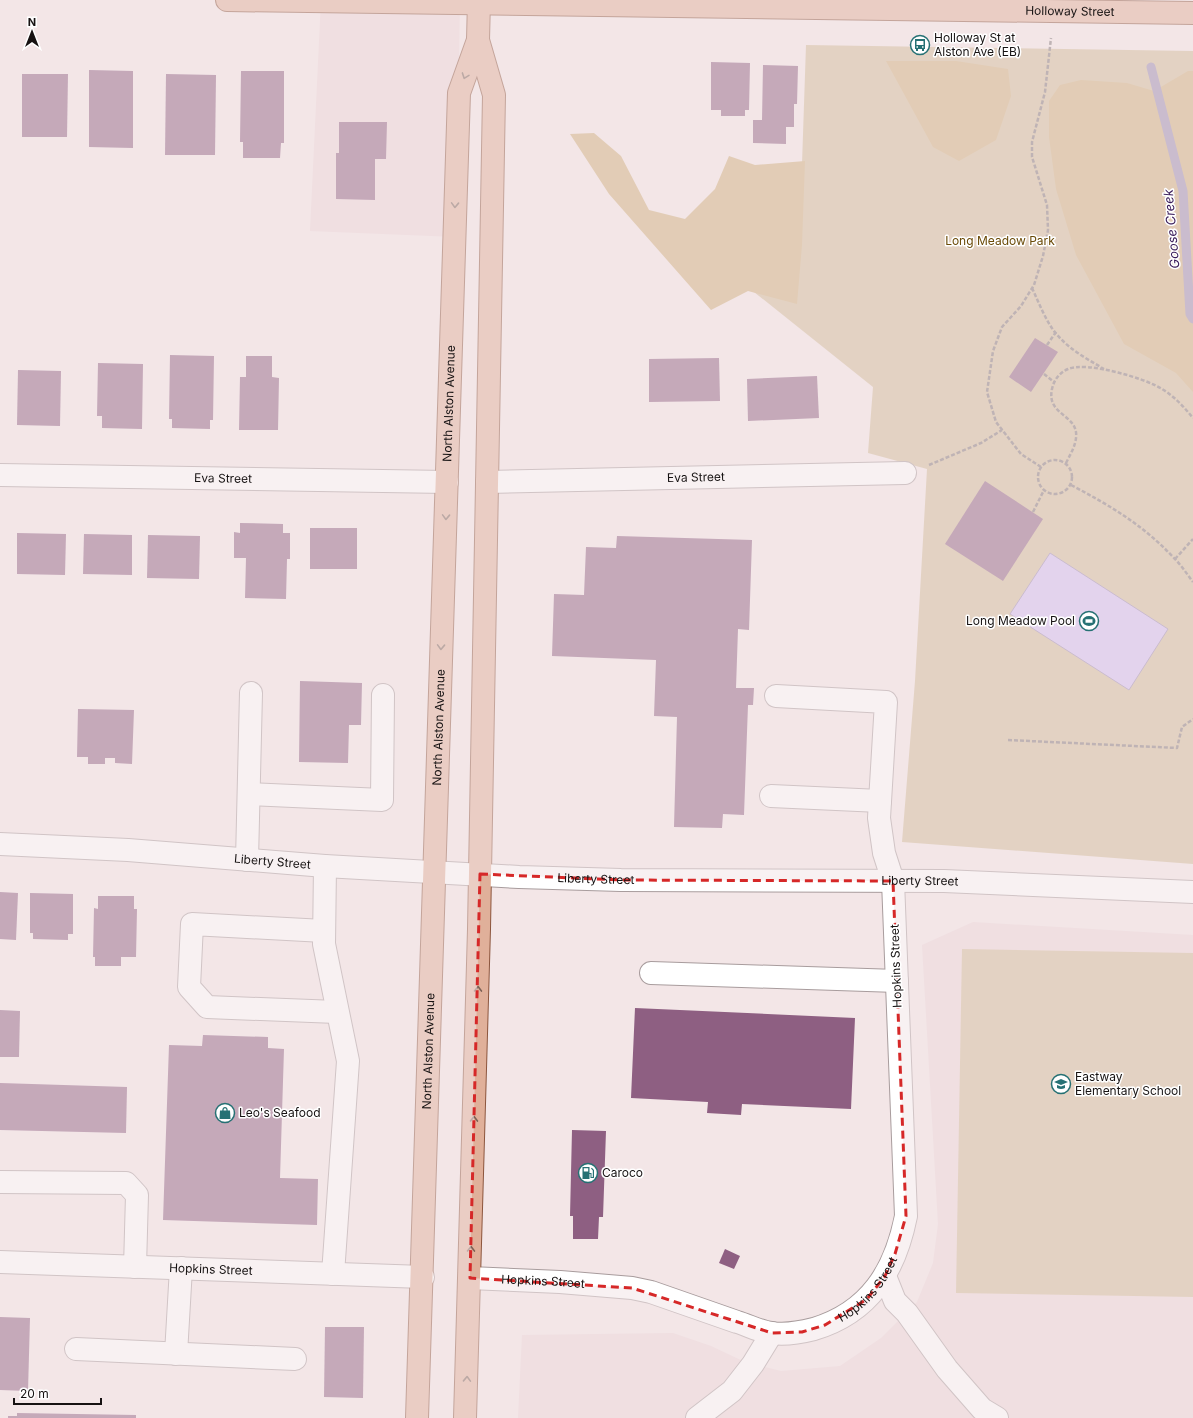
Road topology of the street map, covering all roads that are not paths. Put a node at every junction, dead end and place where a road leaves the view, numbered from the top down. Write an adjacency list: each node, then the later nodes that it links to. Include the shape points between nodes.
1 (227, 0): 2 (main road, Holloway Street)
2 (479, 2): 3 (main road, Holloway Street); 6 (main road, North Alston Avenue)
3 (555, 2): 4 (main road, Holloway Street)
4 (631, 2): 5 (main road, Holloway Street)
5 (1193, 13)
6 (478, 40): 9 (main road, North Alston Avenue, one-way to 9, via 459,93); 10 (main road, North Alston Avenue, via 494,94)
7 (905, 473): 10 (street, Eva Street)
8 (0, 475): 9 (street, Eva Street)
9 (447, 482): 20 (main road, North Alston Avenue, one-way to 20)
10 (487, 482): 21 (main road, North Alston Avenue)
11 (251, 693): 14 (street)
12 (383, 695): 14 (street, via 382,800)
13 (776, 696): 16 (street, Hopkins Street, via 886,702)
14 (249, 794): 18 (street)
15 (771, 796): 16 (street)
16 (880, 802): 22 (street, Hopkins Street, via 879,818 884,852)
17 (0, 844): 18 (street, Liberty Street, via 128,850)
18 (247, 860): 19 (street, Liberty Street)
19 (325, 866): 20 (street, Liberty Street); 24 (street)
20 (434, 872): 21 (street, Liberty Street); 34 (main road, North Alston Avenue)
21 (480, 874): 22 (street, Liberty Street, via 621,880); 35 (main road, North Alston Avenue, one-way to 21)
22 (893, 881): 23 (street, Liberty Street); 26 (street, Hopkins Street)
23 (1193, 892)
24 (324, 931): 27 (street); 27 (street, via 192,924 188,988 206,1007)
25 (651, 972): 26 (street)
26 (896, 981): 33 (street, Hopkins Street, via 906,1216 902,1235)
27 (337, 1012): 32 (street, via 348,1061)
28 (0, 1182): 30 (street, via 126,1183 137,1195)
29 (0, 1262): 30 (street, Hopkins Street)
30 (135, 1267): 31 (street, Hopkins Street)
31 (181, 1268): 32 (street, Hopkins Street); 38 (street)
32 (333, 1274): 34 (street, Hopkins Street)
33 (885, 1276): 36 (street, Hopkins Street, via 867,1299 848,1314 802,1332); 43 (street, via 895,1301 907,1313 947,1369 982,1409)
34 (423, 1277): 40 (main road, North Alston Avenue)
35 (470, 1278): 36 (street, Hopkins Street, via 632,1288 651,1292); 41 (main road, North Alston Avenue, one-way to 35)
36 (772, 1334): 42 (street, via 732,1391)
37 (76, 1349): 38 (street)
38 (176, 1354): 39 (street)
39 (295, 1358)
40 (417, 1418)
41 (465, 1418)
42 (697, 1418)
43 (997, 1418)

